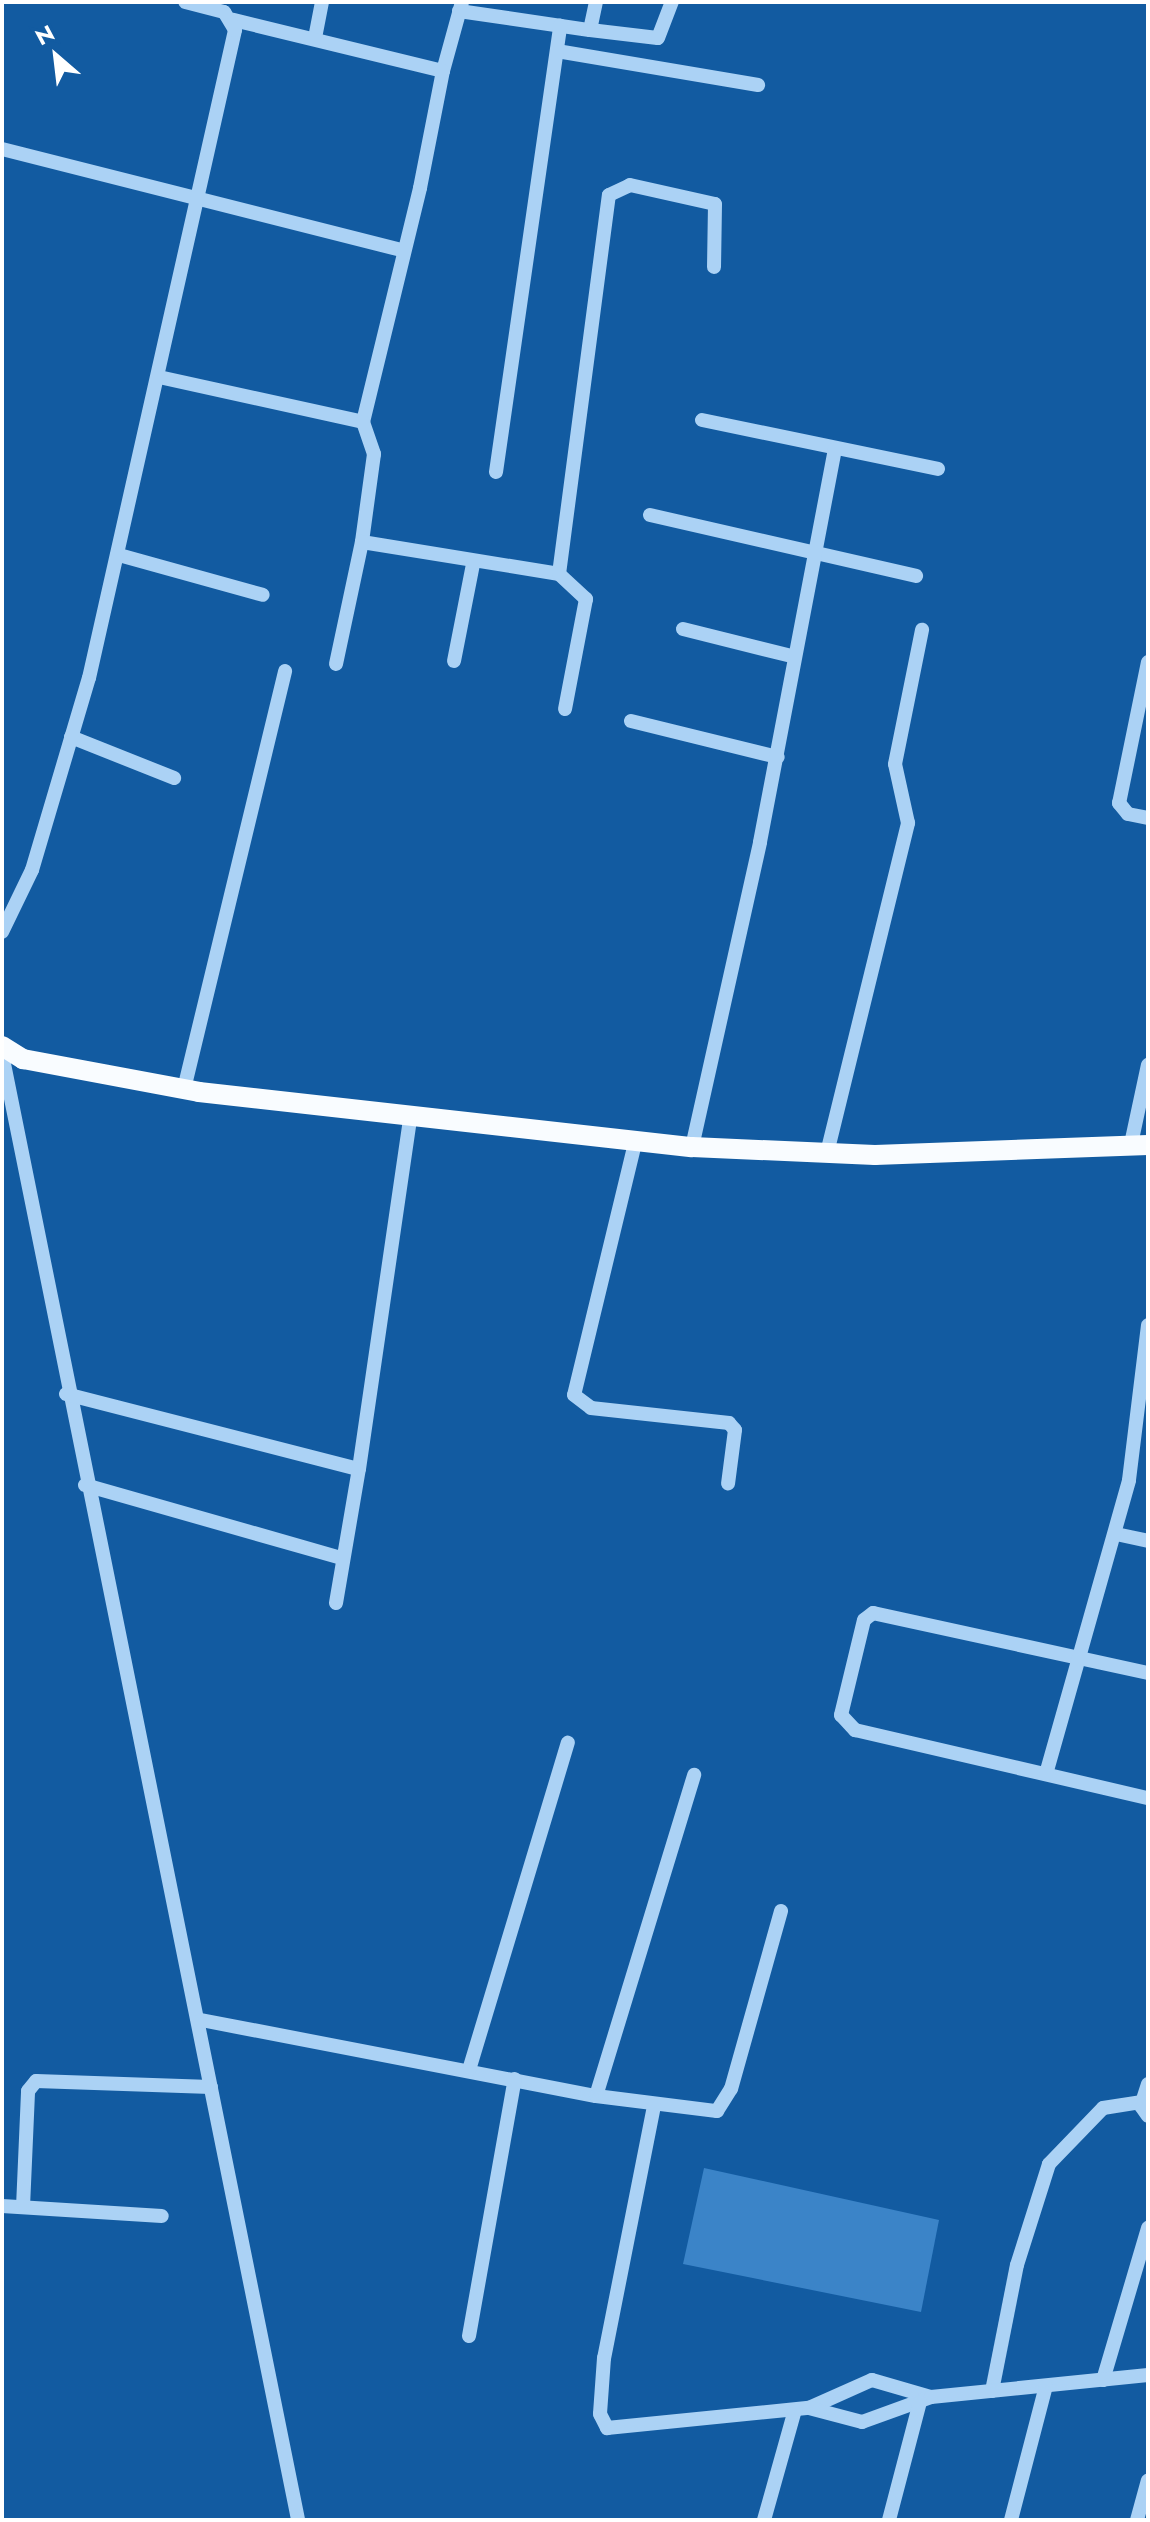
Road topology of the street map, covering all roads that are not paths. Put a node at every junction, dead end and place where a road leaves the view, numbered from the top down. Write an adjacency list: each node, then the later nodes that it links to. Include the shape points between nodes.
1 (185, 2): 6 (street)
2 (322, 2): 9 (street)
3 (596, 2): 8 (street)
4 (672, 2): 8 (street, via 658,38)
5 (460, 6): 7 (street); 11 (street)
6 (233, 20): 9 (street); 14 (street)
7 (560, 26): 8 (street); 10 (street)
8 (590, 30)
9 (315, 38): 11 (street)
10 (557, 51): 12 (street); 22 (street)
11 (443, 71): 15 (street)
12 (758, 85)
13 (2, 149): 14 (street)
14 (193, 196): 15 (street); 17 (street)
15 (402, 250): 19 (street)
16 (714, 267): 28 (street, via 715,204 630,185 609,195)
17 (159, 377): 19 (street); 26 (street)
18 (702, 420): 20 (street)
19 (363, 422): 24 (street, via 374,454)
20 (835, 449): 21 (street); 25 (street)
21 (938, 469)
22 (496, 472)
23 (650, 515): 25 (street)
24 (362, 542): 27 (street); 36 (street)
25 (818, 554): 29 (street); 33 (street)
26 (119, 555): 30 (street); 40 (street)
27 (473, 564): 28 (street); 34 (street)
28 (559, 574): 38 (street, via 586,599)
29 (916, 576)
30 (263, 595)
31 (683, 629): 33 (street)
32 (922, 630): 53 (street, via 895,764 908,823)
33 (795, 657): 41 (street)
34 (454, 661)
35 (1148, 662): 43 (street, via 1119,803 1128,814)
36 (336, 664)
37 (285, 671): 48 (street)
38 (565, 709)
39 (631, 721): 41 (street)
40 (71, 737): 42 (street); 44 (street, via 32,870)
41 (778, 757): 52 (street)
42 (174, 778)
43 (1148, 818)
44 (2, 932)
45 (2, 1046): 48 (main road, via 23,1059)
46 (2, 1054): 55 (street)
47 (1148, 1065): 51 (street)
48 (184, 1089): 49 (main road)
49 (410, 1119): 50 (main road); 56 (street)
50 (636, 1139): 52 (main road); 57 (street, via 574,1395 591,1408 729,1423 735,1430)
51 (1140, 1144): 53 (main road)
52 (692, 1147): 53 (main road)
53 (827, 1153)
54 (1148, 1325): 59 (street, via 1139,1435)
55 (66, 1394): 56 (street); 58 (street)
56 (359, 1469): 61 (street)
57 (728, 1484)
58 (85, 1485): 61 (street); 70 (street)
59 (1116, 1534): 60 (street); 63 (street)
60 (1148, 1541)
61 (341, 1558): 62 (street)
62 (336, 1603)
63 (1079, 1657): 64 (street); 66 (street); 66 (street, via 881,1612 864,1620 841,1708 845,1725)
64 (1148, 1673)
65 (568, 1743): 71 (street)
66 (1046, 1774): 68 (street)
67 (694, 1775): 75 (street)
68 (1148, 1798)
69 (781, 1911): 77 (street, via 725,2101 709,2114)
70 (201, 2020): 71 (street); 74 (street)
71 (469, 2070): 72 (street)
72 (515, 2079): 75 (street); 83 (street)
73 (1148, 2084): 76 (street)
74 (211, 2087): 80 (street, via 36,2081 28,2091); 91 (street)
75 (596, 2096): 77 (street)
76 (1141, 2102): 78 (street); 87 (street, via 1103,2108 1049,2164 1017,2265)
77 (654, 2106): 89 (street, via 604,2358 601,2421 614,2429)
78 (1148, 2116)
79 (2, 2206): 80 (street)
80 (23, 2207): 81 (street)
81 (162, 2216)
82 (1148, 2228): 85 (street)
83 (469, 2336)
84 (1148, 2375): 85 (street)
85 (1103, 2380): 86 (street)
86 (1046, 2386): 87 (street); 94 (street)
87 (992, 2391): 88 (street)
88 (926, 2399): 89 (street, via 862,2422); 89 (street, via 872,2380); 93 (street)
89 (802, 2409): 92 (street)
90 (1148, 2480): 95 (street)
91 (298, 2520)
92 (764, 2520)
93 (889, 2520)
94 (1011, 2520)
95 (1137, 2520)

